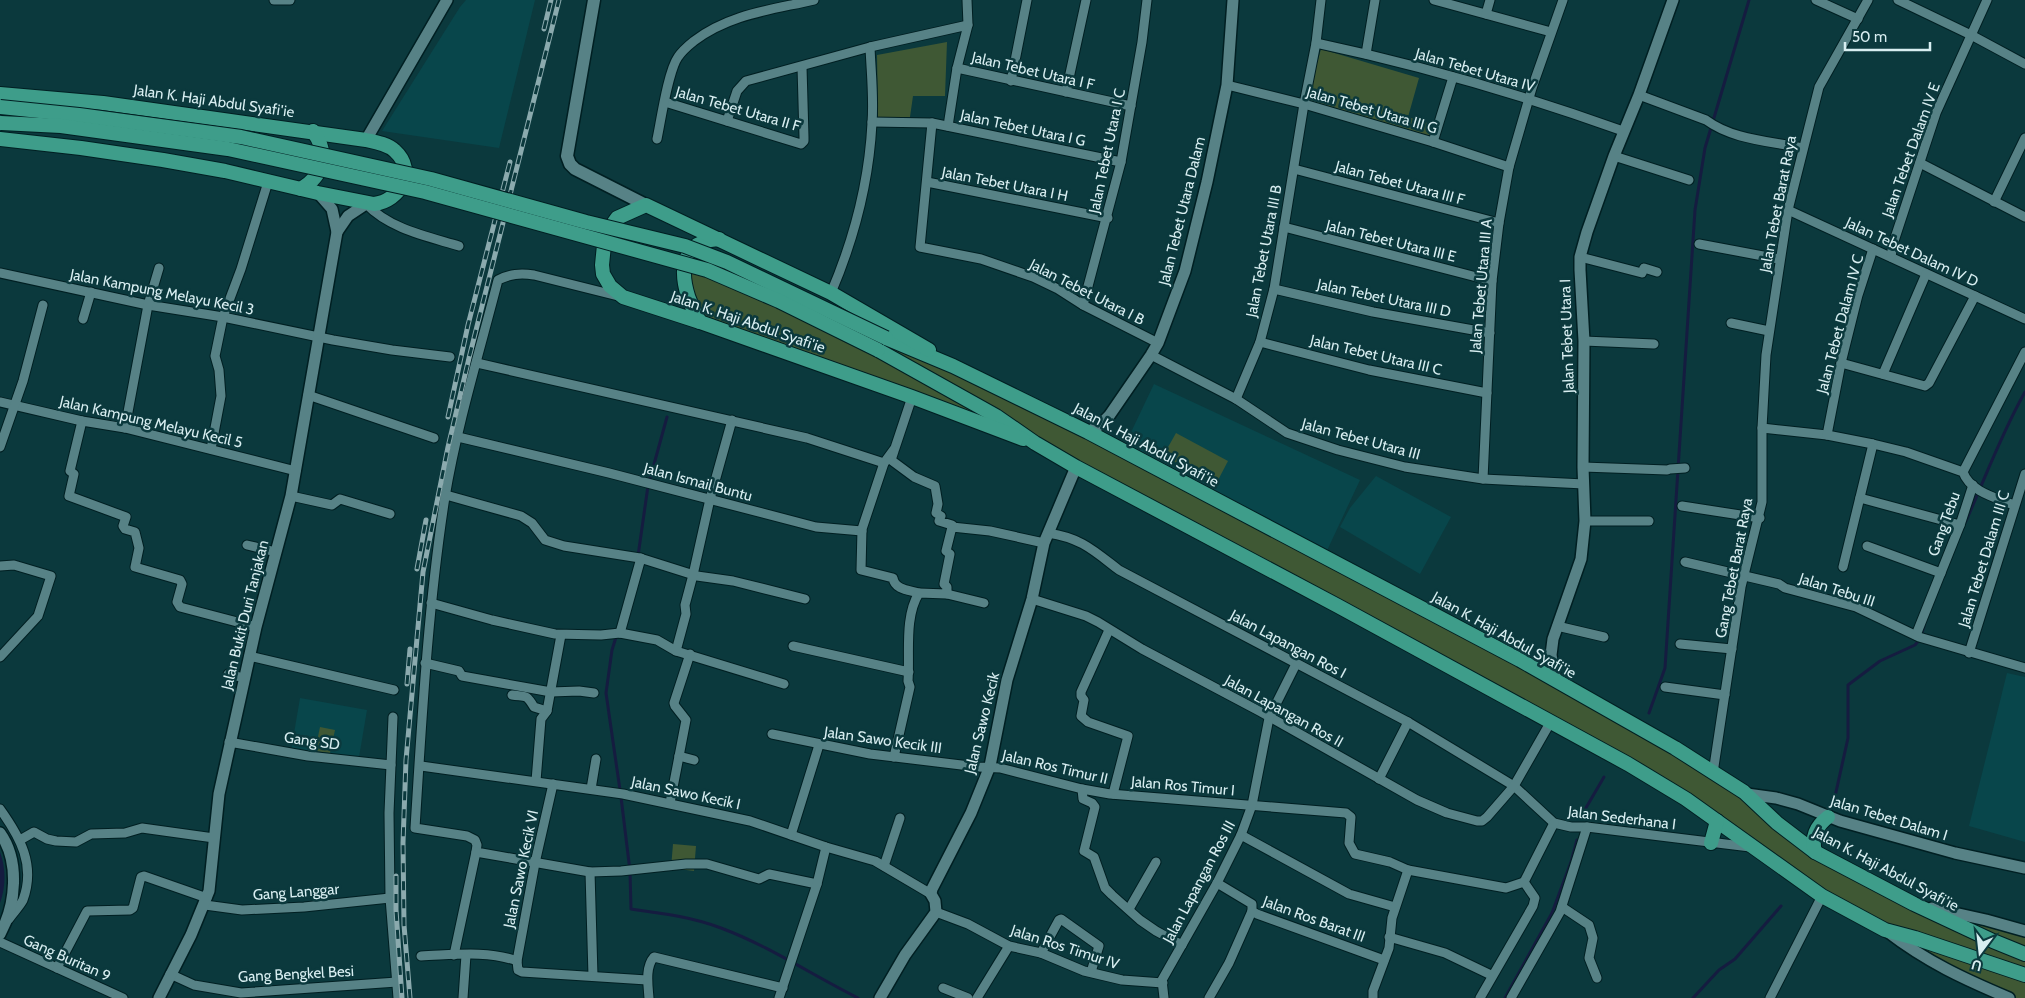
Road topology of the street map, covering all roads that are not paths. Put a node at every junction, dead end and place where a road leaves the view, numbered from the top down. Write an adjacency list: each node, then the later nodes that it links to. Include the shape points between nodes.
1 (274, 0): 2 (street)
2 (290, 0)
3 (447, 0): 53 (street)
4 (594, 0): 68 (main road, Jalan K. Haji Abdul Syafi'ie, via 566,156 573,167)
5 (814, 0): 39 (street, via 730,20 712,28 678,56)
6 (967, 0): 23 (street)
7 (1027, 0): 33 (street)
8 (1086, 0): 35 (street)
9 (1147, 0): 41 (street, Jalan Tebet Utara I C)
10 (1234, 0): 34 (street, Jalan Tebet Utara Dalam)
11 (1321, 0): 26 (street, Jalan Tebet Utara III B)
12 (1375, 0): 28 (street)
13 (1438, 0): 21 (street)
14 (1490, 0): 21 (street)
15 (1562, 0): 24 (street, Jalan Tebet Utara III A)
16 (1673, 0): 37 (street, Jalan Tebet Utara I)
17 (1816, 0): 22 (street)
18 (1868, 0): 22 (street, Jalan Tebet Barat Raya)
19 (1898, 0): 25 (street)
20 (1988, 0): 25 (street, Jalan Tebet Dalam IV E)
21 (1486, 14): 24 (street)
22 (1858, 19): 55 (street, Jalan Tebet Barat Raya, via 1819,87)
23 (968, 25): 27 (street); 31 (street)
24 (1551, 32): 38 (street, Jalan Tebet Utara III A)
25 (1971, 35): 29 (street); 58 (street, Jalan Tebet Dalam IV E, via 1936,113)
26 (1316, 43): 28 (street, Jalan Tebet Utara IV); 40 (street, Jalan Tebet Utara III B)
27 (870, 47): 30 (street); 45 (street)
28 (1366, 54): 32 (street, Jalan Tebet Utara IV)
29 (2025, 64)
30 (802, 67): 43 (street, via 746,81 737,91); 43 (street, Jalan Tebet Utara II F, via 803,142 800,144)
31 (957, 68): 33 (street, Jalan Tebet Utara I F); 47 (street)
32 (1453, 77): 38 (street, Jalan Tebet Utara IV); 54 (street)
33 (1011, 81): 35 (street, Jalan Tebet Utara I F)
34 (1227, 85): 40 (street, Jalan Tebet Utara III G); 105 (street, Jalan Tebet Utara Dalam, via 1185,271)
35 (1066, 92): 41 (street, Jalan Tebet Utara I F)
36 (0, 94): 48 (main road, Jalan K. Haji Abdul Syafi'ie, via 103,103)
37 (1639, 95): 49 (street, Jalan Tebet Utara I); 55 (street, via 1706,120 1738,136)
38 (1530, 99): 49 (street, Jalan Tebet Utara IV); 59 (street, Jalan Tebet Utara III A)
39 (665, 102): 43 (street, Jalan Tebet Utara II F); 52 (street)
40 (1304, 104): 54 (street, Jalan Tebet Utara III G); 60 (street, Jalan Tebet Utara III B)
41 (1131, 106): 57 (street, Jalan Tebet Utara I C)
42 (0, 107): 112 (main road, Jalan K. Haji Abdul Syafi'ie, bridge, via 241,137 431,179 685,246)
43 (727, 121)
44 (1, 122): 128 (main road, Jalan K. Haji Abdul Syafi'ie, bridge, via 61,126 228,149 425,192 708,270 878,350 996,416)
45 (872, 122): 46 (street, Jalan Tebet Utara I G); 89 (street, via 868,175 856,224)
46 (932, 123): 47 (street, Jalan Tebet Utara I G); 63 (street, Jalan Tebet Utara I B)
47 (948, 126): 57 (street, Jalan Tebet Utara I G)
48 (313, 131): 53 (main road, Jalan K. Haji Abdul Syafi'ie); 64 (main road, via 321,146 322,163 314,178)
49 (1623, 131): 56 (street, Jalan Tebet Utara I)
50 (2025, 138): 66 (street)
51 (0, 139): 62 (main road, Jalan K. Haji Abdul Syafi'ie, via 163,160)
52 (657, 139)
53 (366, 140): 67 (main road, Jalan K. Haji Abdul Syafi'ie, via 389,146 395,151 401,157 405,173 401,189 390,200)
54 (1433, 142): 59 (street, Jalan Tebet Utara III G)
55 (1802, 148): 69 (street, Jalan Tebet Barat Raya)
56 (1614, 156): 61 (street); 79 (street, Jalan Tebet Utara I)
57 (1121, 162): 71 (street, Jalan Tebet Utara I C)
58 (1920, 163): 66 (street); 80 (street, Jalan Tebet Dalam IV E)
59 (1509, 167): 72 (street, Jalan Tebet Utara III A)
60 (1294, 169): 72 (street, Jalan Tebet Utara III F); 73 (street, Jalan Tebet Utara III B)
61 (1689, 180)
62 (268, 182): 64 (main road, Jalan K. Haji Abdul Syafi'ie); 95 (street)
63 (927, 182): 71 (street, Jalan Tebet Utara I H); 94 (street, Jalan Tebet Utara I B, via 920,247 980,259 1034,277)
64 (301, 189): 65 (main road, Jalan K. Haji Abdul Syafi'ie)
65 (318, 193): 67 (main road, Jalan K. Haji Abdul Syafi'ie); 74 (street, Jalan Bukit Duri Tanjakan, via 332,209)
66 (1994, 202): 70 (street)
67 (366, 204): 74 (street, Jalan Bukit Duri Tanjakan, via 348,216); 77 (street, via 389,222)
68 (646, 205): 75 (main road, Jalan K. Haji Abdul Syafi'ie); 91 (main road, Jalan K. Haji Abdul Syafi'ie, via 617,218 605,235 603,274 610,286)
69 (1788, 210): 78 (street, Jalan Tebet Dalam IV D); 81 (street, Jalan Tebet Barat Raya)
70 (2025, 217)
71 (1108, 218): 94 (street, Jalan Tebet Utara I C)
72 (1499, 223): 86 (street, Jalan Tebet Utara III A)
73 (1284, 227): 86 (street, Jalan Tebet Utara III E); 87 (street, Jalan Tebet Utara III B)
74 (337, 232): 102 (street, Jalan Bukit Duri Tanjakan)
75 (719, 238): 89 (main road, Jalan K. Haji Abdul Syafi'ie); 98 (main road, via 696,244 686,259 684,278 688,297)
76 (1700, 244): 81 (street)
77 (459, 246)
78 (1873, 249): 80 (street, Jalan Tebet Dalam IV D); 111 (street, Jalan Tebet Dalam IV C)
79 (1580, 256): 83 (street, via 1642,273 1644,268); 103 (street, Jalan Tebet Utara I)
80 (1891, 257): 85 (street, Jalan Tebet Dalam IV D)
81 (1779, 259): 100 (street, Jalan Tebet Barat Raya)
82 (159, 268): 93 (street)
83 (1657, 272)
84 (0, 273): 88 (street, Jalan Kampung Melayu Kecil 3)
85 (1926, 274): 90 (street, Jalan Tebet Dalam IV D); 113 (street)
86 (1492, 281): 101 (street, Jalan Tebet Utara III A)
87 (1274, 289): 101 (street, Jalan Tebet Utara III D, via 1373,312); 104 (street, Jalan Tebet Utara III B)
88 (91, 292): 93 (street, Jalan Kampung Melayu Kecil 3); 96 (street)
89 (831, 293): 112 (main road, Jalan K. Haji Abdul Syafi'ie, via 914,339)
90 (1975, 296): 97 (street, Jalan Tebet Dalam IV D); 113 (street, via 1929,383 1923,386)
91 (623, 297): 98 (main road, Jalan K. Haji Abdul Syafi'ie); 110 (street, via 534,275 506,276 498,280)
92 (43, 305): 119 (street)
93 (148, 305): 95 (street, Jalan Kampung Melayu Kecil 3); 122 (street)
94 (1083, 305): 105 (street, Jalan Tebet Utara I B)
95 (223, 317): 102 (street, Jalan Kampung Melayu Kecil 3); 132 (street, via 215,356 220,370 221,396)
96 (83, 319)
97 (2025, 320)
98 (700, 322): 116 (main road, Jalan K. Haji Abdul Syafi'ie)
99 (1731, 323): 100 (street)
100 (1769, 331): 123 (street, Jalan Tebet Barat Raya)
101 (1490, 333): 114 (street, Jalan Tebet Utara III A)
102 (318, 337): 109 (street); 115 (street, Jalan Bukit Duri Tanjakan)
103 (1584, 341): 106 (street); 134 (street, Jalan Tebet Utara I)
104 (1260, 342): 114 (street, Jalan Tebet Utara III C, via 1369,370); 117 (street, Jalan Tebet Utara III B)
105 (1158, 343): 108 (street, Jalan Tebet Utara Dalam)
106 (1654, 344)
107 (2025, 352): 138 (street)
108 (1152, 355): 117 (street, Jalan Tebet Utara III); 124 (street, Jalan Tebet Utara Dalam, via 1115,409)
109 (450, 357)
110 (477, 362): 120 (street); 126 (street)
111 (1840, 363): 113 (street); 125 (street, Jalan Tebet Dalam IV C)
112 (954, 366): 124 (main road, Jalan K. Haji Abdul Syafi'ie)
113 (1883, 374)
114 (1487, 393): 140 (street, Jalan Tebet Utara III A)
115 (308, 395): 127 (street); 137 (street, Jalan Bukit Duri Tanjakan)
116 (912, 397): 128 (main road, Jalan K. Haji Abdul Syafi'ie); 131 (street)
117 (1236, 399): 140 (street, Jalan Tebet Utara III, via 1287,433 1338,450 1405,467)
118 (0, 402): 119 (street, Jalan Kampung Melayu Kecil 5)
119 (13, 406): 121 (street, Jalan Kampung Melayu Kecil 5); 130 (street)
120 (732, 420): 133 (street, via 807,438); 146 (street)
121 (82, 421): 122 (street, Jalan Kampung Melayu Kecil 5); 174 (street, via 70,471 74,474 69,496 126,517 123,526 135,532 139,548 135,567 180,580 182,584 177,602 180,607)
122 (125, 428): 132 (street, Jalan Kampung Melayu Kecil 5)
123 (1762, 428): 125 (street); 150 (street, Gang Tebet Barat Raya)
124 (1088, 432): 194 (main road, Jalan K. Haji Abdul Syafi'ie)
125 (1827, 435): 129 (street)
126 (458, 437): 143 (street); 146 (street, Jalan Ismail Buntu)
127 (434, 438)
128 (1035, 443): 135 (main road, Jalan K. Haji Abdul Syafi'ie)
129 (1873, 444): 138 (street); 145 (street)
130 (0, 447)
131 (895, 448): 133 (street); 154 (street, via 891,460 914,477 935,486 936,513 941,516 940,521)
132 (211, 449): 137 (street, Jalan Kampung Melayu Kecil 5)
133 (884, 463): 155 (street)
134 (1583, 466): 136 (street); 141 (street, Jalan Tebet Utara I)
135 (1076, 467): 156 (street, Jalan Sawo Kecik); 206 (main road, Jalan K. Haji Abdul Syafi'ie, via 1338,606)
136 (1685, 468)
137 (296, 472): 144 (street, Jalan Bukit Duri Tanjakan)
138 (1963, 472): 142 (street)
139 (2025, 474): 147 (street, Jalan Tebet Dalam III C)
140 (1483, 479): 141 (street, Jalan Tebet Utara III)
141 (1584, 484): 152 (street, Jalan Tebet Utara I)
142 (1977, 489): 147 (street); 153 (street, Gang Tebu)
143 (446, 495): 160 (street, via 521,516 532,523 545,540); 171 (street)
144 (291, 496): 149 (street, via 332,505 340,498); 159 (street, Jalan Bukit Duri Tanjakan)
145 (1860, 498): 153 (street); 163 (street)
146 (710, 499): 155 (street, Jalan Ismail Buntu, via 816,526); 165 (street)
147 (2014, 505): 184 (street, Jalan Tebet Dalam III C)
148 (1682, 506): 150 (street)
149 (390, 514)
150 (1760, 518): 166 (street, Gang Tebet Barat Raya)
151 (1649, 521): 152 (street)
152 (1585, 522): 173 (street, Jalan Tebet Utara I, via 1581,560)
153 (1960, 525): 164 (street, Gang Tebu)
154 (952, 527): 156 (street, Jalan Lapangan Ros I); 168 (street, via 946,551 950,554 944,584)
155 (862, 531): 167 (street, via 861,570 894,578 898,588)
156 (1046, 538): 170 (street, Jalan Sawo Kecik); 189 (street, Jalan Lapangan Ros I, via 1061,535 1082,542 1119,570)
157 (247, 545): 159 (street)
158 (1867, 546): 164 (street, Gang Tebu)
159 (276, 552): 174 (street, Jalan Bukit Duri Tanjakan)
160 (638, 558): 165 (street); 176 (street)
161 (1685, 562): 166 (street, Jalan Tebu III)
162 (0, 566): 187 (street, via 14,565 51,576 38,616)
163 (1843, 567)
164 (1941, 573): 179 (street, Gang Tebu)
165 (694, 575): 169 (street); 183 (street)
166 (1744, 577): 179 (street, Jalan Tebu III, via 1856,607); 182 (street, Gang Tebet Barat Raya)
167 (919, 593): 168 (street); 191 (street, via 910,624)
168 (947, 594): 172 (street)
169 (804, 599)
170 (1032, 599): 175 (street, Jalan Lapangan Ros II, via 1086,616); 216 (street, Jalan Sawo Kecik, via 1008,680)
171 (431, 603): 177 (street); 188 (street)
172 (984, 603)
173 (1557, 626): 178 (street); 194 (street, Jalan Tebet Utara I, via 1551,655)
174 (256, 627): 186 (street, Jalan Bukit Duri Tanjakan)
175 (1109, 630): 204 (street, Jalan Lapangan Ros II); 224 (street, via 1080,695 1084,700 1081,716 1088,722 1128,736)
176 (617, 634): 177 (street); 183 (street, via 657,640)
177 (561, 635): 198 (street)
178 (1604, 637)
179 (1920, 637): 184 (street, Jalan Tebu III)
180 (1680, 644): 182 (street)
181 (793, 646): 191 (street)
182 (1732, 649): 201 (street, Gang Tebet Barat Raya)
183 (676, 651): 185 (street)
184 (1969, 653): 190 (street, Jalan Tebu III)
185 (690, 654): 195 (street); 210 (street, via 674,702 686,719)
186 (249, 656): 193 (street, Jalan Bukit Duri Tanjakan); 197 (street)
187 (0, 657)
188 (425, 663): 198 (street, via 459,671 462,676); 242 (street, via 415,828 467,836 475,840)
189 (1296, 664): 204 (street, Jalan Lapangan Ros III); 205 (street, Jalan Lapangan Ros I)
190 (2025, 668)
191 (909, 672): 211 (street, via 910,688)
192 (228, 674): 193 (street)
193 (244, 678): 208 (street, Jalan Bukit Duri Tanjakan)
194 (1556, 681): 217 (main road, Jalan K. Haji Abdul Syafi'ie)
195 (784, 684)
196 (1665, 687): 201 (street)
197 (394, 690)
198 (551, 692): 199 (street); 202 (street)
199 (594, 694)
200 (512, 695): 202 (street, via 527,697 534,707)
201 (1725, 696): 217 (street, Gang Tebet Barat Raya)
202 (547, 711): 219 (street, via 541,719)
203 (393, 717): 214 (street)
204 (1269, 718): 218 (street, Jalan Lapangan Ros II); 227 (street, Jalan Lapangan Ros III)
205 (1408, 722): 218 (street); 221 (street, Jalan Lapangan Ros I)
206 (1550, 724): 221 (street); 231 (main road, Jalan K. Haji Abdul Syafi'ie, via 1628,764)
207 (772, 734): 209 (street, Jalan Sawo Kecik III)
208 (229, 742): 214 (street, Gang SD, via 308,756); 237 (street, Jalan Bukit Duri Tanjakan)
209 (819, 745): 211 (street, Jalan Sawo Kecik III); 235 (street)
210 (679, 756): 213 (street); 226 (street)
211 (894, 757): 216 (street, Jalan Sawo Kecik III)
212 (596, 759): 222 (street)
213 (694, 760)
214 (391, 765): 255 (street)
215 (421, 766): 219 (street, Jalan Sawo Kecik I)
216 (990, 766): 223 (street, Jalan Ros Timur II); 253 (street, Jalan Sawo Kecik)
217 (1713, 773): 225 (main road, Jalan K. Haji Abdul Syafi'ie)
218 (1379, 780): 221 (street, Jalan Lapangan Ros II, via 1424,804 1480,821)
219 (536, 781): 220 (street, Jalan Sawo Kecik I)
220 (553, 784): 222 (street, Jalan Sawo Kecik I); 245 (street, Jalan Sawo Kecik VI)
221 (1514, 786): 232 (street, Jalan Sederhana I)
222 (591, 789): 226 (street, Jalan Sawo Kecik I)
223 (1082, 789): 224 (street, Jalan Ros Timur II); 260 (street, via 1083,799 1094,807 1084,851 1094,857 1105,888)
224 (1113, 794): 227 (street, Jalan Ros Timur I)
225 (1747, 794): 229 (street, Jalan Tebet Dalam I, via 1798,804); 243 (main road, Jalan K. Haji Abdul Syafi'ie)
226 (670, 803): 235 (street, Jalan Sawo Kecik I, via 750,821)
227 (1252, 805): 236 (street, Jalan Lapangan Ros III); 248 (street, Jalan Ros Timur I, via 1346,813 1351,816 1349,843 1355,854)
228 (0, 809): 238 (street)
229 (1828, 817): 243 (main road, via 1815,832); 247 (street, Jalan Tebet Dalam I, via 1955,854)
230 (900, 818): 246 (street)
231 (1717, 821): 239 (main road); 241 (main road, Jalan K. Haji Abdul Syafi'ie)
232 (1554, 823): 233 (street, Jalan Sederhana I, via 1571,828); 250 (street)
233 (1584, 827): 239 (street, Jalan Sederhana I); 259 (street)
234 (0, 833): 263 (street, via 8,844 15,878)
235 (791, 835): 240 (street, Jalan Sawo Kecik I)
236 (1241, 835): 251 (street, Jalan Lapangan Ros III); 258 (street, via 1349,894)
237 (214, 838): 238 (street, via 142,828 125,833 91,834 76,842 47,839 34,832); 256 (street, Jalan Bukit Duri Tanjakan)
238 (20, 840): 263 (street, via 29,868 22,900)
239 (1711, 843): 241 (street, Jalan Sederhana I)
240 (826, 847): 246 (street, Jalan Sawo Kecik I); 252 (street)
241 (1753, 848): 254 (main road, Jalan K. Haji Abdul Syafi'ie)
242 (476, 852): 245 (street); 273 (street)
243 (1814, 852): 257 (main road, Jalan K. Haji Abdul Syafi'ie)
244 (1156, 862): 260 (street)
245 (535, 863): 249 (street); 277 (street, Jalan Sawo Kecik VI)
246 (884, 866): 253 (street, Jalan Sawo Kecik I)
247 (2025, 868)
248 (1408, 870): 250 (street, via 1506,888); 258 (street)
249 (590, 872): 252 (street, via 707,864 759,879 769,874); 283 (street)
250 (1524, 882): 281 (street, via 1535,898 1533,906)
251 (1217, 883): 261 (street, Jalan Ros Barat III, via 1252,904); 269 (street, Jalan Lapangan Ros III)
252 (817, 884): 288 (street)
253 (931, 894): 262 (street)
254 (1822, 896): 264 (main road, Jalan K. Haji Abdul Syafi'ie); 304 (street)
255 (390, 898): 256 (street, Gang Langgar, via 242,910); 286 (street)
256 (206, 902): 278 (street, Gang Langgar, via 140,877 130,910 87,911); 280 (street, Jalan Bukit Duri Tanjakan)
257 (1914, 904): 265 (street); 272 (main road, Jalan K. Haji Abdul Syafi'ie)
258 (1396, 907): 267 (street)
259 (1562, 907): 284 (street, via 1589,926 1593,938 1589,958); 303 (street)
260 (1129, 909): 269 (street, via 1156,931)
261 (1252, 911): 276 (street, Jalan Ros Barat III); 300 (street, via 1229,964)
262 (936, 912): 270 (street, Jalan Ros Timur IV, via 968,924); 296 (street, via 905,955)
263 (7, 921): 266 (street)
264 (1885, 930): 282 (main road, Jalan K. Haji Abdul Syafi'ie); 305 (street, via 1915,953)
265 (2025, 931)
266 (0, 934)
267 (1389, 937): 276 (street); 281 (street, via 1445,953)
268 (0, 942): 278 (street, Gang Buritan 9)
269 (1182, 945): 287 (street, Jalan Lapangan Ros III)
270 (1009, 946): 271 (street, Jalan Ros Timur IV); 298 (street)
271 (1041, 954): 279 (street, Jalan Ros Timur IV); 279 (street, via 1061,920 1099,946)
272 (2025, 954)
273 (454, 955): 274 (street); 275 (street)
274 (466, 955): 277 (street, via 504,956); 293 (street)
275 (421, 956)
276 (1384, 960): 301 (street, via 1373,991)
277 (517, 961): 283 (street, via 520,971)
278 (57, 968): 290 (street, Gang Buritan 9)
279 (1091, 972): 287 (street, Jalan Ros Timur IV, via 1122,980)
280 (170, 974): 286 (street, Gang Bengkel Besi, via 194,985 241,993); 291 (street, Jalan Bukit Duri Tanjakan)
281 (1491, 975): 302 (street)
282 (2025, 975)
283 (594, 976): 285 (street)
284 (1597, 978)
285 (647, 980): 288 (street, via 654,957); 294 (street)
286 (397, 982): 292 (street)
287 (1163, 983): 299 (street, Jalan Lapangan Ros III)
288 (783, 988): 295 (street)
289 (943, 988): 297 (street)
290 (123, 998)
291 (159, 998)
292 (398, 998)
293 (463, 998)
294 (649, 998)
295 (779, 998)
296 (880, 998)
297 (968, 998)
298 (977, 998)
299 (1164, 998)
300 (1209, 998)
301 (1374, 998)
302 (1480, 998)
303 (1511, 998)
304 (1770, 998)
305 (2009, 998)

